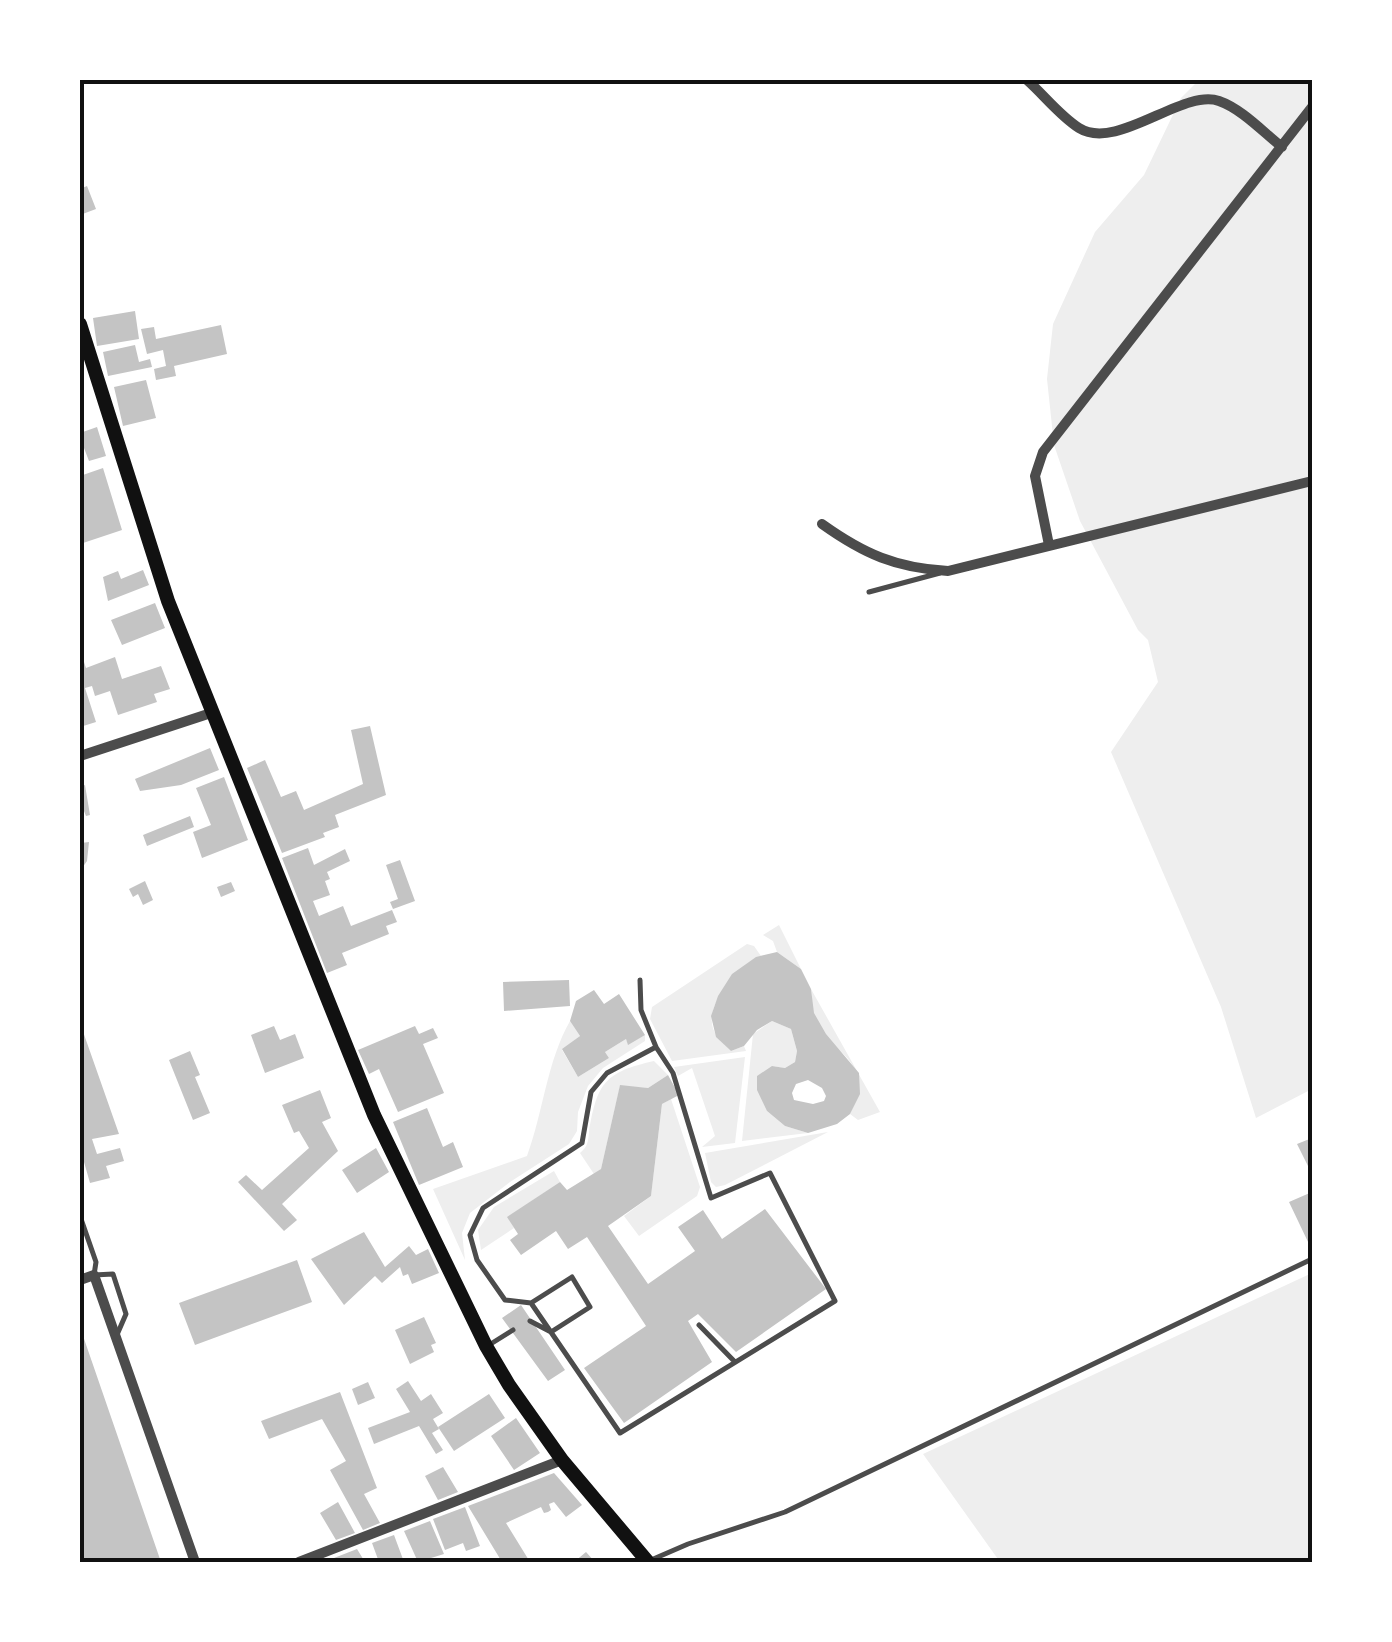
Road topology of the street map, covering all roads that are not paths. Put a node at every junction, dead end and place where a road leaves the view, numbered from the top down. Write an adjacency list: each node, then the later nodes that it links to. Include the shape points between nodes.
1 (1028, 80): 3 (street, via 1093,134 1215,98)
2 (1312, 107): 3 (street)
3 (1282, 146): 7 (street, via 1042,452 1036,476)
4 (80, 324): 10 (main road, via 143,527)
5 (1312, 481): 7 (street)
6 (822, 524): 8 (street, via 878,558)
7 (1049, 545): 8 (street)
8 (948, 571): 9 (lane)
9 (869, 592)
10 (211, 713): 11 (street); 24 (main road, via 360,1085)
11 (80, 756)
12 (640, 980): 13 (lane, via 640,1010)
13 (656, 1046): 18 (lane, via 607,1073 591,1092 582,1143 483,1208 470,1234 477,1260 505,1300); 25 (lane, via 673,1073 711,1198 770,1173 835,1301)
14 (80, 1216): 16 (lane)
15 (1312, 1258): 29 (lane, via 785,1512)
16 (94, 1275): 17 (street); 23 (street); 23 (lane, via 113,1274 126,1314)
17 (80, 1280)
18 (531, 1303): 22 (lane); 22 (lane, via 572,1278 590,1307)
19 (530, 1322): 22 (lane)
20 (699, 1325): 25 (lane)
21 (513, 1330): 24 (lane)
22 (551, 1332): 25 (lane, via 620,1433)
23 (116, 1337): 27 (street)
24 (486, 1346): 26 (main road)
25 (735, 1362)
26 (562, 1460): 28 (street); 29 (main road)
27 (195, 1562)
28 (299, 1562)
29 (648, 1562)

